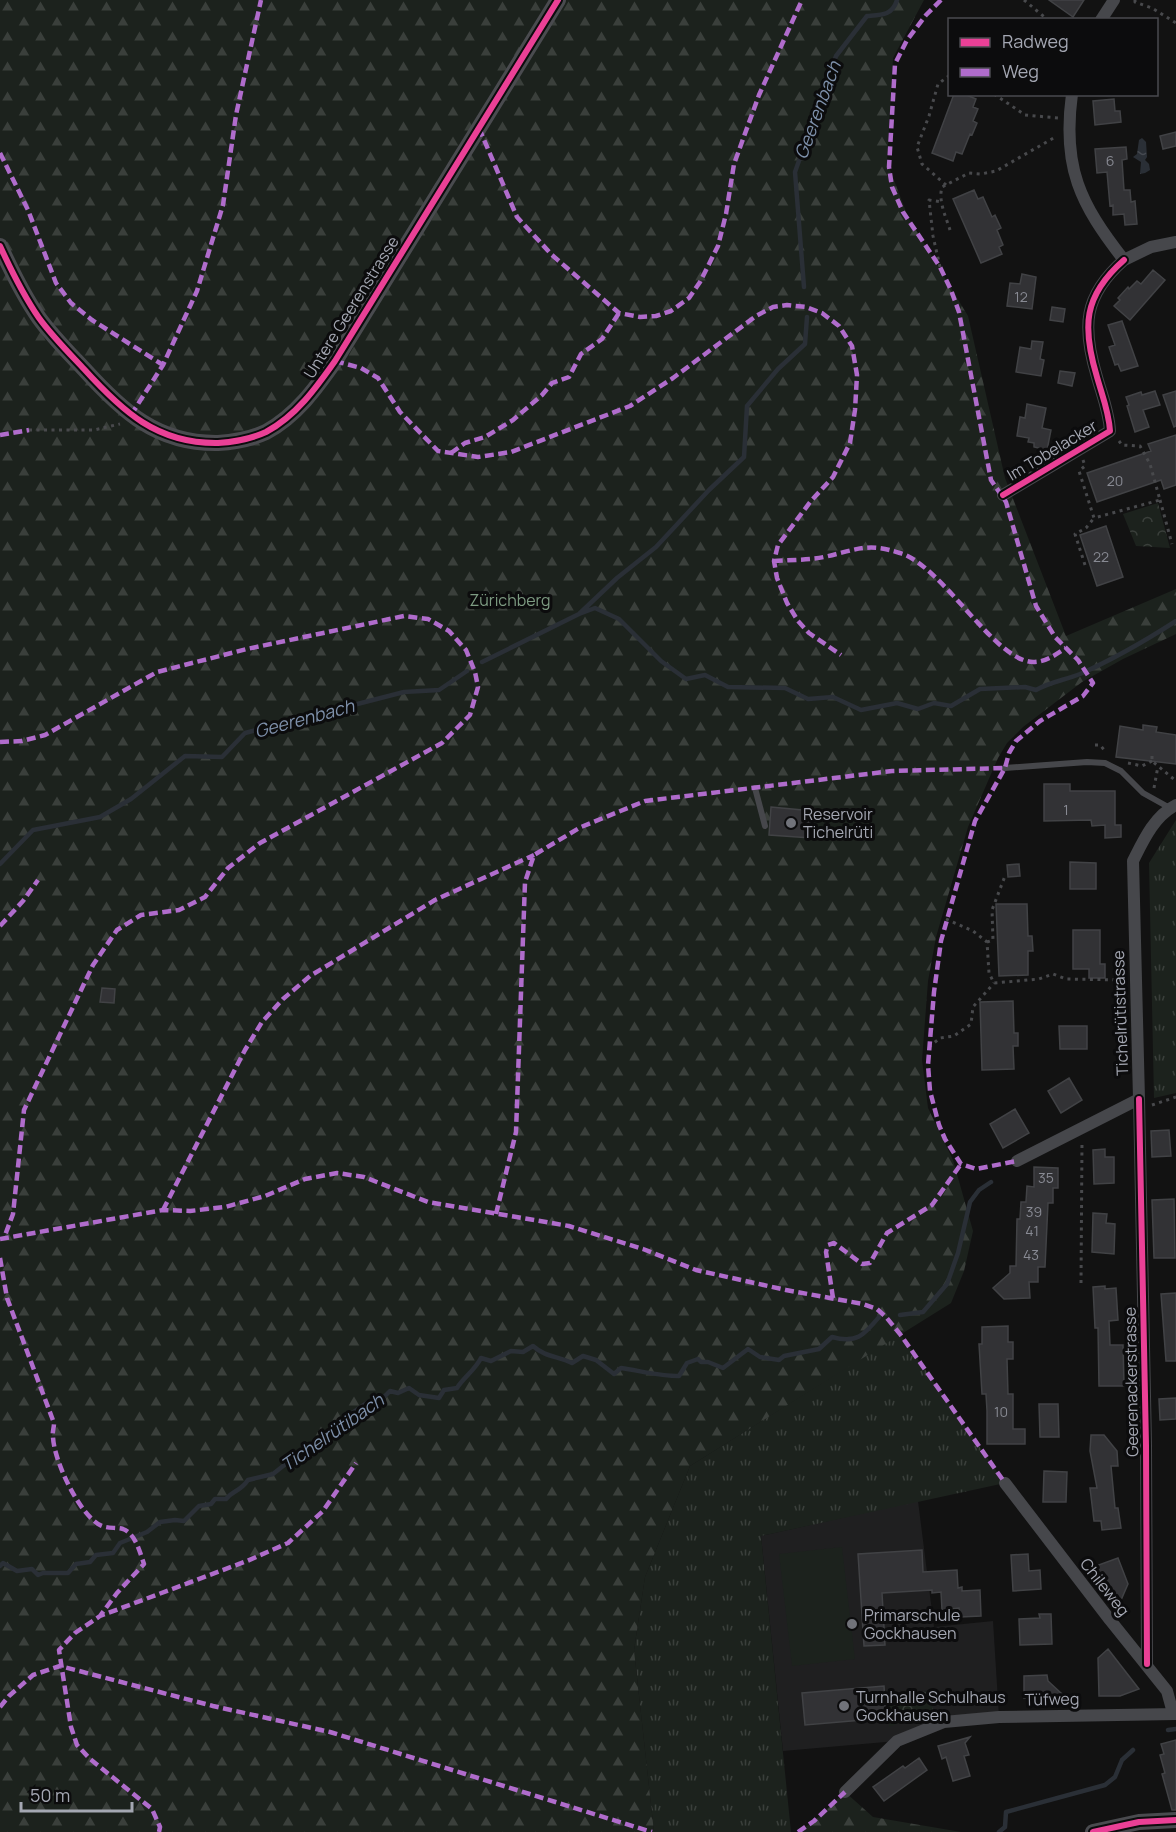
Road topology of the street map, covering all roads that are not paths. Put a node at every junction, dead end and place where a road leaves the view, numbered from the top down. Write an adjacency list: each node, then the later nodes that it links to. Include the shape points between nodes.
1 (558, 0): 6 (street, Untere Geerenstrasse, via 335,361 302,405 268,431 225,442 192,442 131,416 106,394 40,319)
2 (1114, 0): 3 (street)
3 (1102, 18)
4 (1072, 96): 7 (street, via 1070,153 1076,180 1102,233)
5 (1176, 242): 7 (street, Im Tobelacker, via 1151,247)
6 (0, 246)
7 (1124, 260): 8 (street, Im Tobelacker, via 1100,286 1088,318 1087,340 1110,431)
8 (1003, 495)
9 (1005, 768): 11 (lane, via 1105,763 1121,771 1143,793)
10 (755, 788): 12 (lane)
11 (1173, 806): 13 (street, Tichelrütistrasse, via 1147,832 1133,861)
12 (765, 826)
13 (1139, 1104): 14 (street); 16 (street, Geerenackerstrasse)
14 (1017, 1161)
15 (1005, 1483): 16 (street, Chileweg)
16 (1147, 1664): 17 (street, Chileweg, via 1167,1691)
17 (1175, 1714): 18 (street, Tüfweg, via 999,1717 944,1722 897,1741)
18 (845, 1792)
19 (1176, 1820): 20 (street, via 1139,1822)
20 (1092, 1832)

